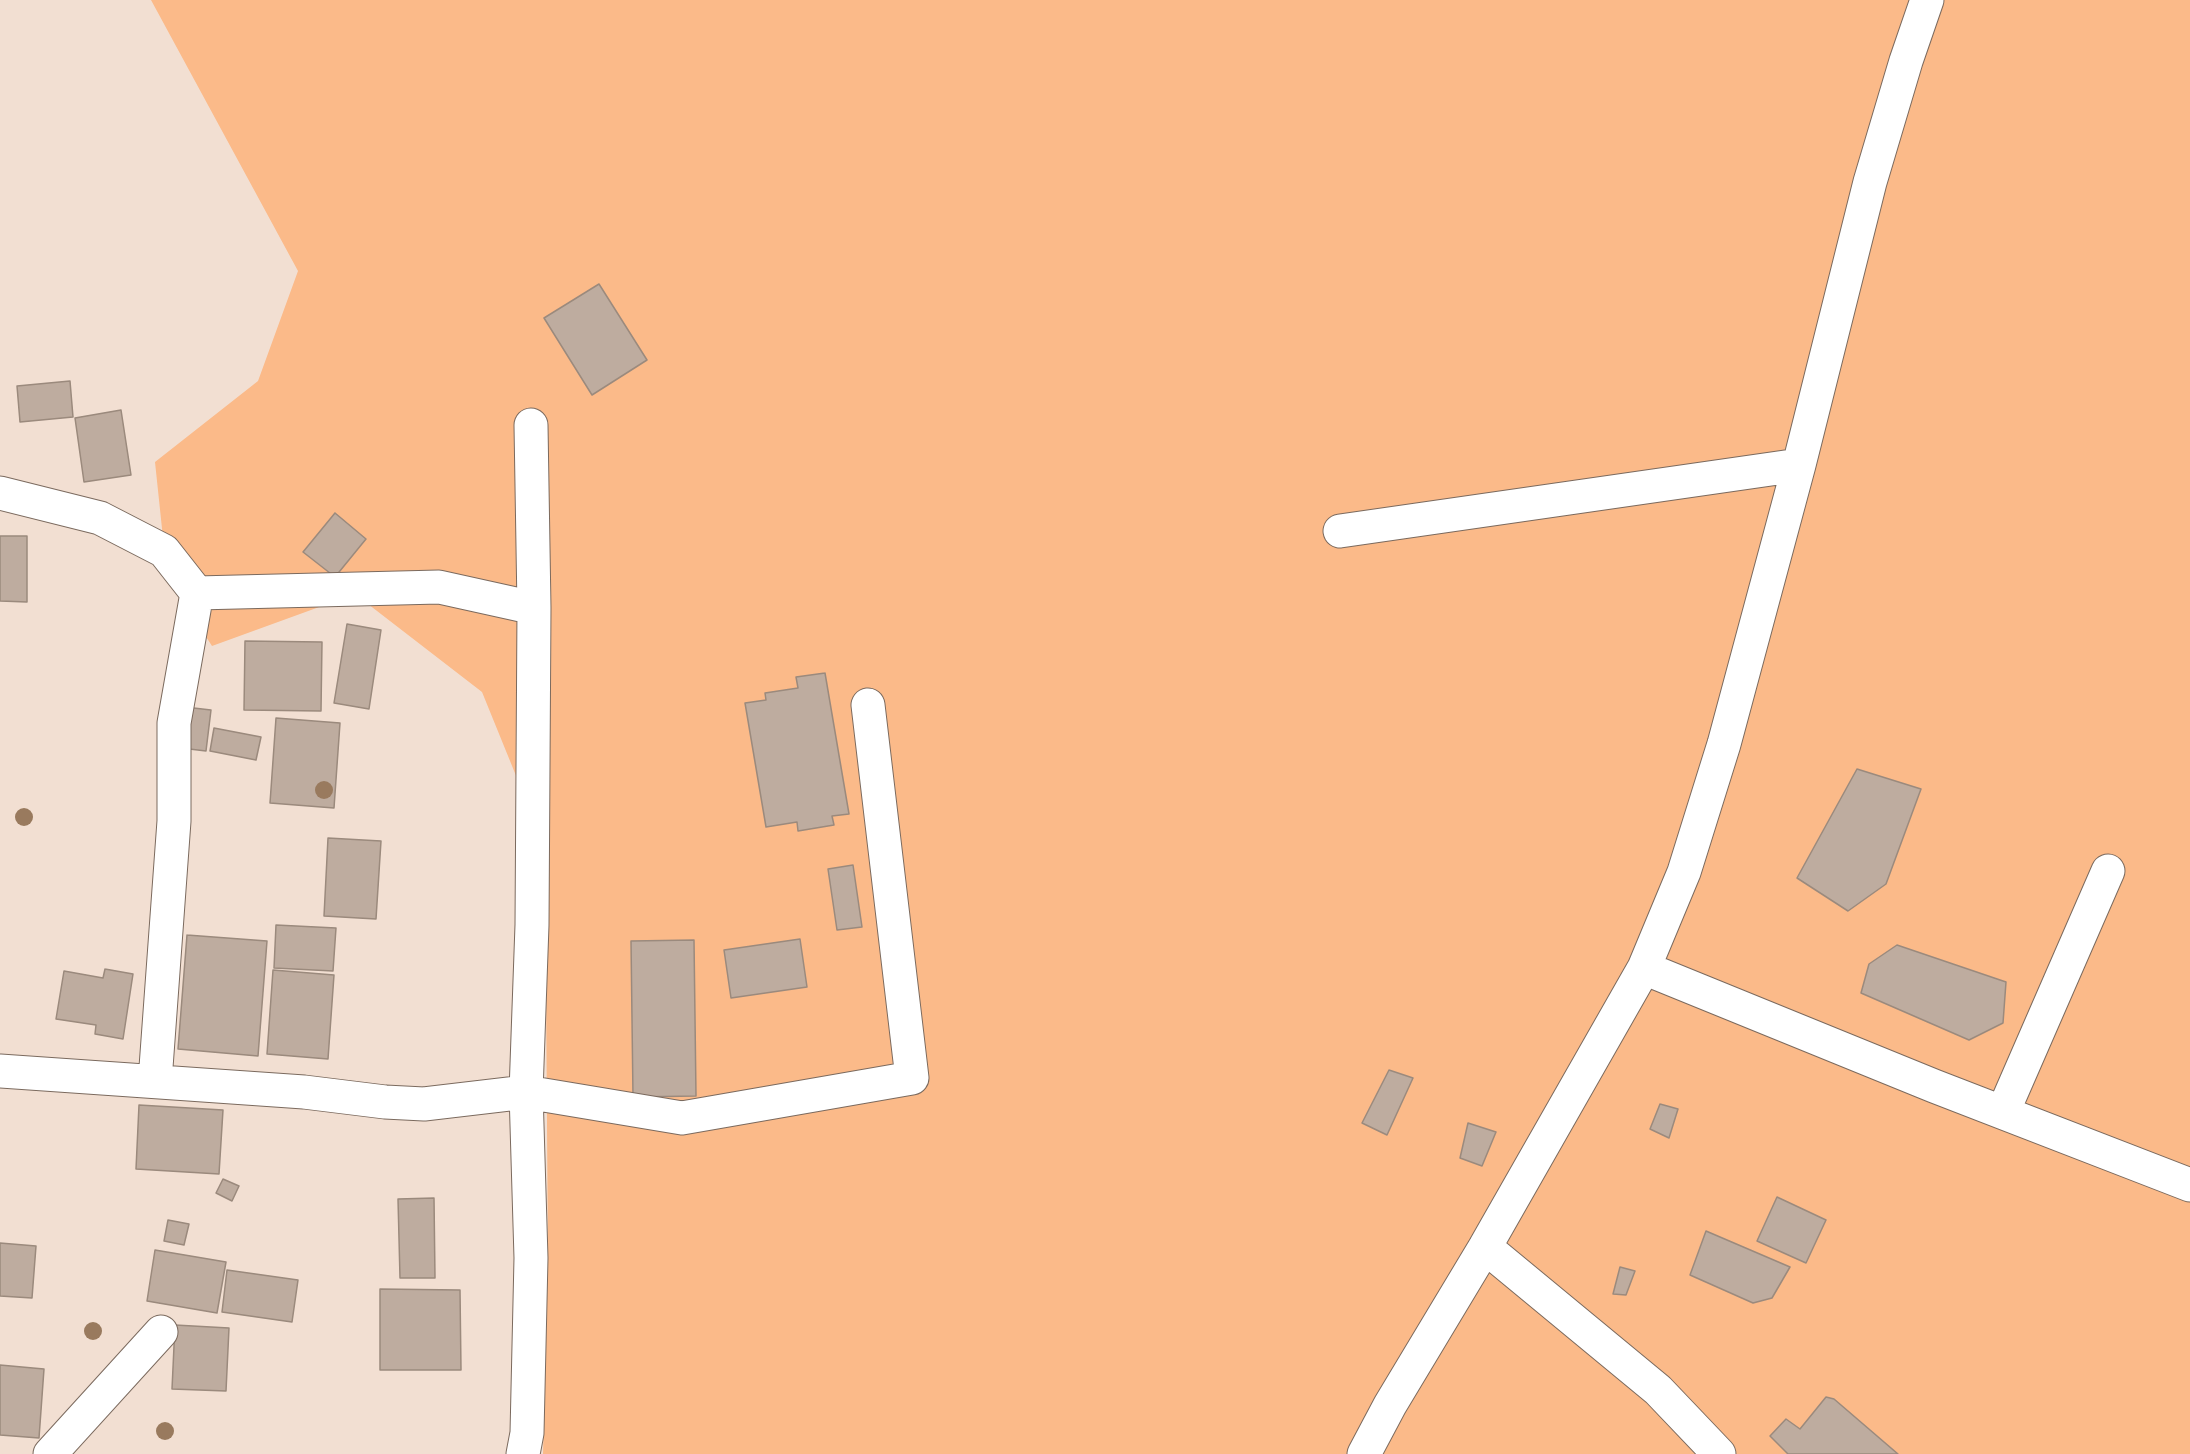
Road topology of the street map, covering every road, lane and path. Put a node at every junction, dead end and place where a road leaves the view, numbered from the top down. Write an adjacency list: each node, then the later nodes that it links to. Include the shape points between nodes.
1 (1927, 0): 3 (street, via 1870,182)
2 (531, 425): 7 (street)
3 (1799, 465): 5 (street); 10 (street, via 1724,744 1684,872)
4 (0, 493): 6 (street, via 100,518 164,551)
5 (1340, 531)
6 (197, 593): 7 (street, via 439,586); 12 (street, via 174,723 174,821)
7 (534, 608): 13 (street, via 532,925)
8 (868, 705): 13 (street, via 912,1078 682,1118)
9 (2108, 871): 14 (street)
10 (1644, 968): 14 (street); 16 (street)
11 (0, 1071): 12 (street)
12 (155, 1081): 13 (street, via 424,1104)
13 (526, 1092): 19 (street, via 531,1258 527,1433)
14 (2003, 1112): 15 (street)
15 (2190, 1185)
16 (1485, 1247): 20 (street); 21 (street, via 1658,1390)
17 (160, 1332): 18 (street)
18 (50, 1454)
19 (523, 1454)
20 (1364, 1454)
21 (1719, 1454)

